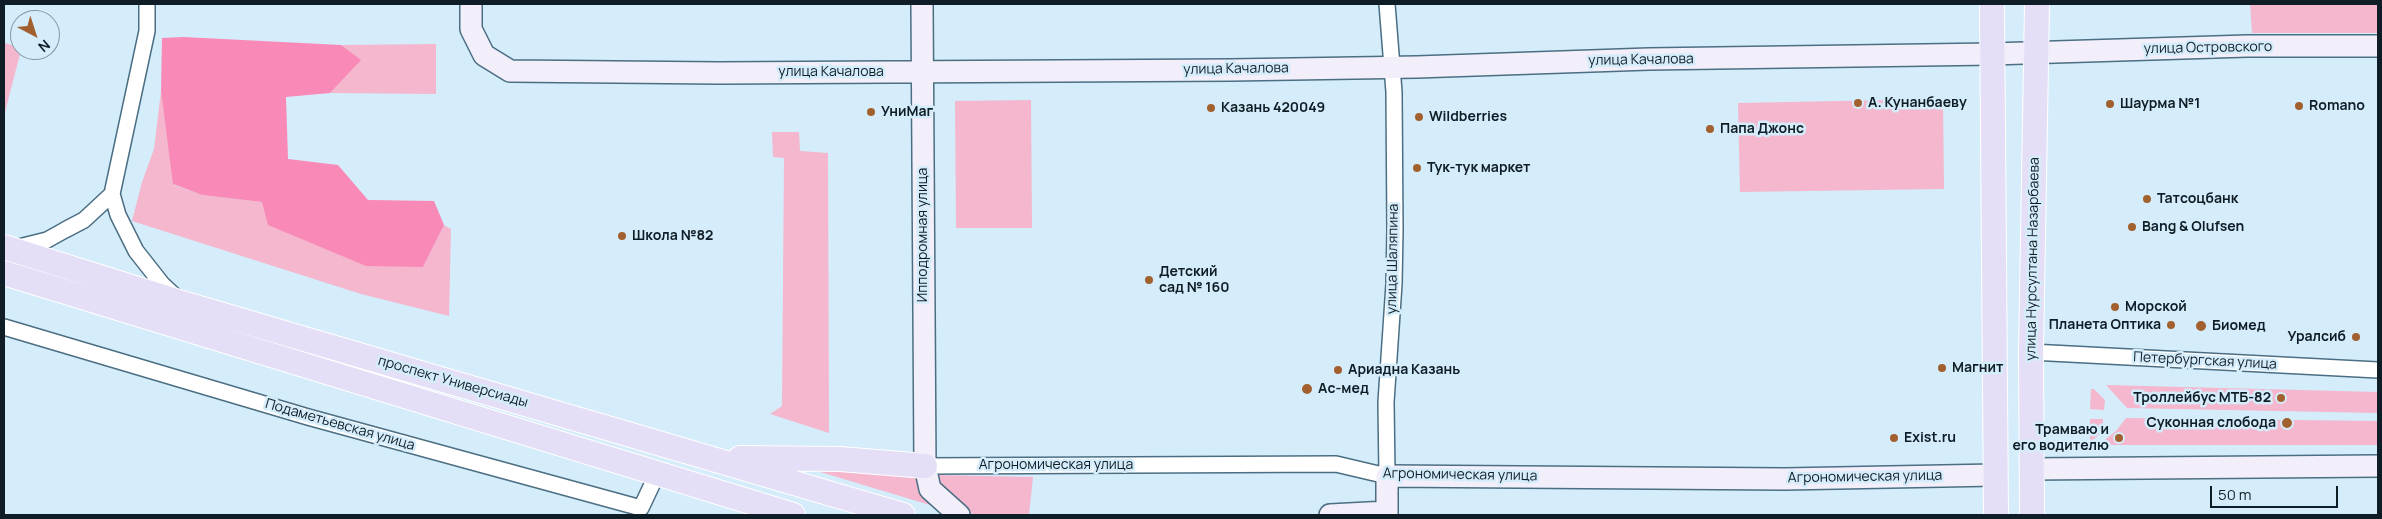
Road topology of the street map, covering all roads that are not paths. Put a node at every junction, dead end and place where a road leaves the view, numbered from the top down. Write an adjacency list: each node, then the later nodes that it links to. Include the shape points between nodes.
1 (147, 4): 12 (street, via 146,31 134,98)
2 (471, 4): 11 (street, улица Качалова, via 471,29 484,55 510,71)
3 (922, 4): 11 (street, Ипподромная улица)
4 (1387, 4): 10 (street, улица Шаляпина)
5 (1992, 4): 9 (main road)
6 (2037, 4): 8 (main road, улица Нурсултана Назарбаева)
7 (2378, 46): 8 (street, улица Островского)
8 (2037, 52): 9 (street, улица Островского); 17 (main road, улица Нурсултана Назарбаева)
9 (1992, 54): 10 (street, улица Качалова); 24 (main road)
10 (1391, 67): 11 (street, улица Качалова); 25 (street, улица Шаляпина, via 1395,230 1386,402)
11 (922, 72): 20 (street, Ипподромная улица)
12 (112, 194): 13 (street, via 84,220 65,230 28,246); 15 (street, via 118,215 136,251 162,284)
13 (7, 248): 15 (main road, проспект Универсиады)
14 (4, 273): 23 (main road, проспект Универсиады)
15 (182, 302): 19 (main road, проспект Универсиады)
16 (4, 327): 23 (street, Подаметьевская улица, via 308,417 641,508)
17 (2031, 352): 18 (street, Петербургская улица); 22 (main road, улица Нурсултана Назарбаева)
18 (2378, 370)
19 (712, 457): 20 (main road, via 840,459); 28 (main road, проспект Универсиады)
20 (925, 466): 25 (street, Агрономическая улица, via 1336,464); 29 (street, Ипподромная улица, via 930,488)
21 (2378, 466): 22 (street)
22 (2031, 470): 32 (main road, улица Нурсултана Назарбаева)
23 (657, 474): 27 (main road, проспект Универсиады)
24 (1995, 475): 25 (street, Агрономическая улица, via 1785,479); 31 (main road)
25 (1387, 476): 26 (street, улица Шаляпина)
26 (1387, 514): 30 (street)
27 (793, 515)
28 (903, 515)
29 (959, 515)
30 (1330, 515)
31 (1996, 515)
32 (2032, 515)

